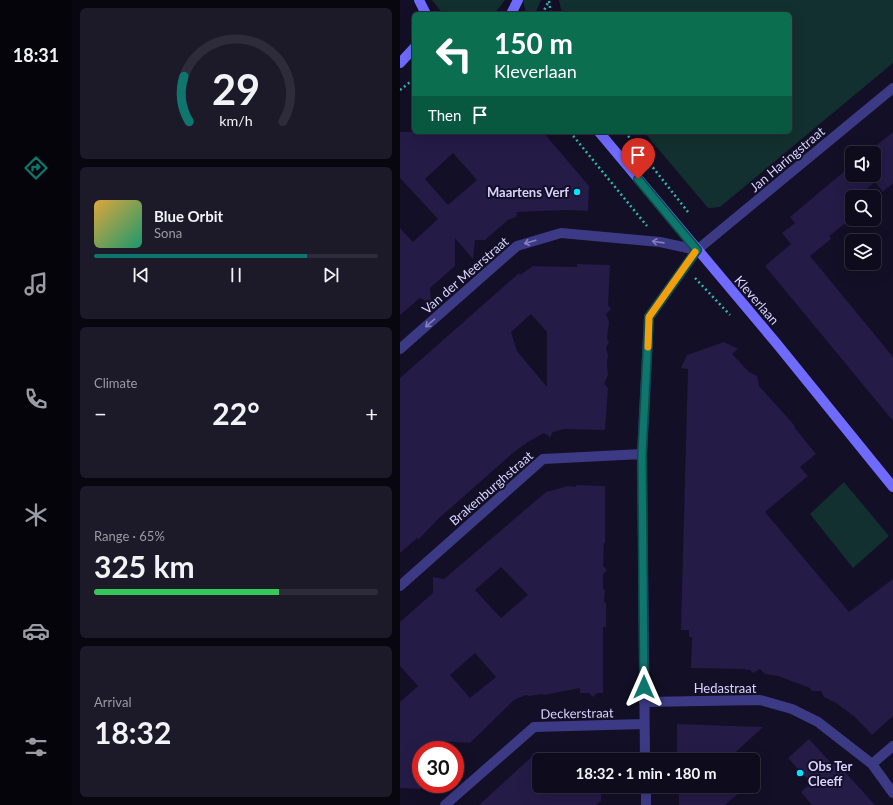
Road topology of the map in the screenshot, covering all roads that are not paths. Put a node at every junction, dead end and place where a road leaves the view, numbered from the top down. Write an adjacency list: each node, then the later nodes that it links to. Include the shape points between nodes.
1 (419, 0): 3 (main road)
2 (518, 0): 4 (main road)
3 (425, 12)
4 (513, 12)
5 (412, 50): 6 (main road)
6 (400, 63)
7 (893, 88): 9 (street, Jan Haringstraat)
8 (601, 134): 9 (main road, Kleverlaan)
9 (697, 250): 10 (street, Van der Meerstraat, one-way to 10, via 660,242 562,233 517,246); 11 (street, Jan Haringstraat, via 649,317); 12 (main road, Kleverlaan)
10 (400, 349)
11 (642, 454): 13 (street, Brakenburghstraat, via 544,460); 14 (street, Jan Haringstraat)
12 (893, 487)
13 (400, 586)
14 (644, 702): 15 (street, Jan Haringstraat); 18 (street, Hedastraat, via 760,700 792,709 818,722)
15 (644, 724): 17 (street, Jan Haringstraat); 21 (street, Deckerstraat, via 534,727)
16 (893, 746): 18 (street)
17 (645, 753)
18 (872, 764): 20 (street, Hedastraat)
19 (646, 793): 22 (street)
20 (893, 794)
21 (446, 805)
22 (646, 805)

